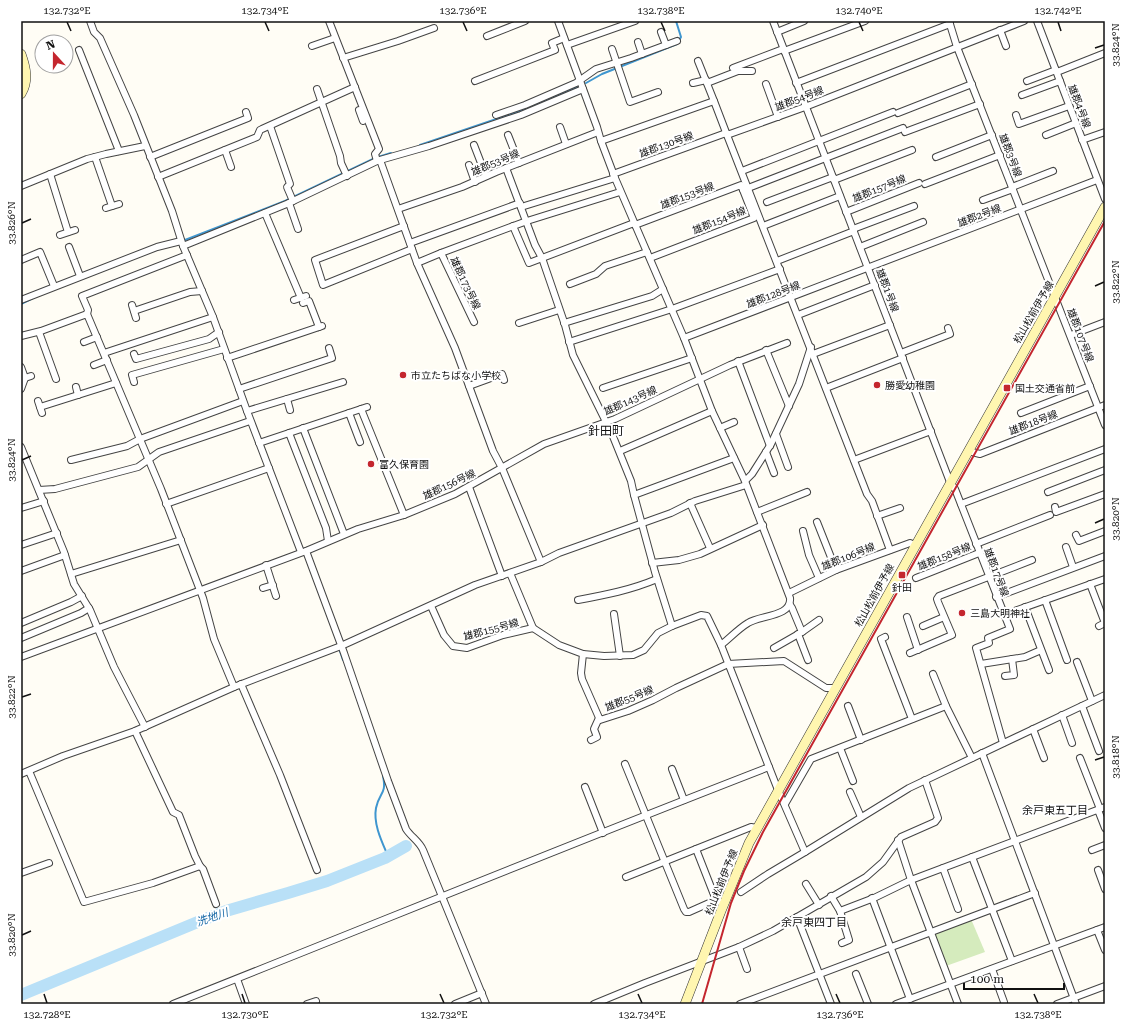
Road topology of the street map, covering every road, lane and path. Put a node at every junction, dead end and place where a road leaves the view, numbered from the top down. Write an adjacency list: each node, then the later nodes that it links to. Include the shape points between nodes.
1 (90, 21): 78 (street, via 134,114)
2 (329, 21): 17 (street)
3 (525, 21): 16 (street)
4 (558, 21): 19 (street)
5 (634, 21): 19 (street, via 621,29)
6 (773, 21): 15 (street, 雄郡1号線)
7 (804, 21): 15 (street)
8 (865, 21): 27 (street)
9 (1024, 21): 13 (street, 雄郡54号線)
10 (1037, 21): 36 (street, 雄郡4号線)
11 (949, 22): 24 (street, 雄郡3号線); 44 (street)
12 (434, 28): 31 (street)
13 (1000, 30): 23 (street); 24 (street, 雄郡54号線)
14 (661, 32): 21 (street)
15 (777, 32): 27 (street, 雄郡1号線)
16 (487, 36)
17 (335, 38): 22 (street); 31 (street)
18 (677, 40): 21 (street)
19 (566, 42): 37 (street); 38 (street, via 552,43 555,50)
20 (638, 42): 30 (street)
21 (666, 45): 30 (street)
22 (312, 46)
23 (1006, 46)
24 (957, 47): 47 (street, 雄郡3号線); 58 (street, 雄郡54号線)
25 (612, 49): 34 (street)
26 (79, 50): 45 (street, via 86,58)
27 (784, 50): 33 (street); 44 (street, 雄郡1号線)
28 (1105, 53): 36 (street)
29 (21, 54): 52 (main road, via 27,70)
30 (642, 54): 34 (street)
31 (343, 58): 48 (street)
32 (698, 62): 39 (street)
33 (736, 65)
34 (618, 66): 37 (street, via 596,69); 51 (street, via 630,102)
35 (752, 71): 39 (street, via 738,71)
36 (1056, 71): 40 (street); 41 (street, 雄郡4号線)
37 (580, 80): 50 (street); 60 (street, via 525,105)
38 (476, 81)
39 (706, 81): 43 (street); 54 (street)
40 (1027, 81)
41 (1060, 81): 53 (street); 57 (street, 雄郡4号線)
42 (99, 82): 45 (street)
43 (692, 83)
44 (796, 83): 58 (street, 雄郡1号線)
45 (92, 84): 81 (street, via 109,117)
46 (766, 84): 62 (street)
47 (972, 84): 56 (street, 雄郡3号線); 75 (street)
48 (353, 88): 55 (street); 63 (street); 87 (street, via 379,149 375,154)
49 (317, 89): 55 (street)
50 (584, 89): 67 (street); 87 (street, via 521,115)
51 (658, 92)
52 (21, 94)
53 (1022, 95)
54 (714, 101): 69 (street); 74 (street)
55 (322, 102): 65 (street); 94 (street)
56 (980, 104): 70 (street, 雄郡3号線); 86 (street)
57 (1069, 106): 61 (street, via 1019,124); 64 (street, 雄郡4号線)
58 (805, 107): 62 (street, 雄郡54号線); 75 (street, 雄郡1号線)
59 (246, 112): 84 (street, via 248,118)
60 (497, 112)
61 (1016, 115)
62 (778, 117): 69 (street, 雄郡54号線)
63 (363, 122)
64 (1076, 124): 72 (street); 73 (street, 雄郡4号線)
65 (270, 126): 79 (street, via 260,130 257,137); 108 (street, via 290,184 287,188)
66 (560, 127): 76 (street)
67 (598, 132): 74 (street); 76 (street, 雄郡53号線)
68 (1105, 132): 73 (street)
69 (727, 134): 92 (street); 97 (street, 雄郡130号線)
70 (992, 134): 82 (street, 雄郡3号線); 85 (street)
71 (508, 135): 88 (street)
72 (1046, 135)
73 (1082, 140): 100 (street, 雄郡4号線)
74 (601, 142): 97 (street)
75 (819, 142): 86 (street, 雄郡1号線); 92 (street)
76 (566, 144): 88 (street, 雄郡53号線)
77 (474, 145): 96 (street)
78 (145, 146): 81 (street); 84 (street)
79 (225, 150): 90 (street); 98 (street)
80 (912, 150): 99 (street)
81 (119, 151): 83 (street)
82 (1000, 154): 103 (street, 雄郡3号線); 117 (street, 雄郡157号線)
83 (95, 157): 95 (street); 112 (street)
84 (150, 157): 98 (street)
85 (936, 157)
86 (825, 159): 99 (street, 雄郡1号線); 104 (street)
87 (379, 161): 94 (street); 115 (street)
88 (519, 163): 91 (street, 雄郡53号線)
89 (468, 165): 101 (street)
90 (231, 167)
91 (506, 168): 96 (street, 雄郡53号線); 111 (street)
92 (742, 171): 104 (street)
93 (1053, 171): 103 (street)
94 (345, 173): 108 (street)
95 (50, 174): 102 (street); 128 (street)
96 (486, 176): 101 (street, 雄郡53号線)
97 (614, 176): 105 (street); 111 (street, 雄郡130号線)
98 (158, 177): 130 (street)
99 (833, 179): 106 (street, 雄郡1号線); 110 (street)
100 (1098, 180): 107 (street, 雄郡4号線); 116 (street, 雄郡2号線)
101 (475, 182): 115 (street, 雄郡53号線)
102 (21, 186)
103 (1013, 188): 109 (street); 116 (street, 雄郡3号線)
104 (746, 189): 121 (street, 雄郡153号線, via 741,185); 124 (street); 136 (street, 雄郡154号線, via 754,218)
105 (620, 192): 119 (street); 121 (street)
106 (840, 196): 117 (street, 雄郡1号線); 124 (street)
107 (1105, 199)
108 (291, 200): 118 (street); 125 (street)
109 (983, 200)
110 (767, 202)
111 (520, 205): 119 (street); 131 (street, 雄郡130号線)
112 (112, 206)
113 (914, 206): 127 (street)
114 (1105, 207): 151 (main road, 松山松前伊予線)
115 (398, 209): 122 (street)
116 (1021, 209): 141 (street, 雄郡2号線); 151 (street, 雄郡3号線)
117 (846, 212): 127 (street, 雄郡1号線)
118 (265, 213): 130 (street); 187 (street, via 285,251 301,299 309,301 320,326)
119 (527, 221): 123 (street); 137 (street)
120 (923, 222): 133 (street)
121 (635, 224): 136 (street); 137 (street)
122 (404, 226): 131 (street); 131 (street, 雄郡130号線, via 315,260 324,284)
123 (513, 226): 134 (street); 137 (street, via 529,263)
124 (763, 226): 139 (street)
125 (298, 229)
126 (75, 230): 128 (street)
127 (854, 230): 133 (street, 雄郡1号線); 139 (street)
128 (68, 232): 129 (street)
129 (60, 235)
130 (182, 244): 135 (street); 143 (street, via 157,247)
131 (411, 246): 140 (street)
132 (69, 247): 143 (street)
133 (860, 247): 141 (street, 雄郡1号線)
134 (441, 252): 140 (street, 雄郡173号線); 161 (street, 雄郡173号線)
135 (186, 255): 150 (street); 156 (street, via 82,296 88,310)
136 (648, 255): 144 (street, via 605,266 596,274); 149 (street)
137 (542, 258): 155 (street)
138 (21, 260): 147 (street, via 40,252)
139 (777, 261): 142 (street)
140 (417, 263): 199 (street)
141 (869, 268): 146 (street, 雄郡1号線); 152 (street, 雄郡128号線)
142 (780, 269): 152 (street); 154 (street)
143 (80, 276): 147 (street)
144 (580, 280): 145 (street); 148 (street)
145 (570, 284)
146 (875, 285): 157 (street); 164 (street, 雄郡1号線)
147 (54, 286): 153 (street)
148 (582, 287)
149 (663, 289): 154 (street); 163 (street, via 652,296)
150 (202, 291): 158 (street); 159 (street, via 174,294 133,308)
151 (1055, 296): 168 (street, 雄郡107号線); 234 (main road, 松山松前伊予線)
152 (791, 298): 157 (street); 171 (street, 雄郡128号線)
153 (21, 300)
154 (672, 309): 171 (street); 173 (street)
155 (559, 310): 162 (street); 163 (street)
156 (87, 314): 166 (street); 170 (street)
157 (798, 315): 177 (street)
158 (213, 317): 167 (street); 183 (street)
159 (136, 318)
160 (1103, 321): 168 (street)
161 (474, 322)
162 (519, 323)
163 (564, 323): 173 (street)
164 (890, 325): 185 (street); 186 (street, 雄郡1号線)
165 (948, 328): 175 (street, via 950,334)
166 (38, 332): 169 (street); 193 (street, via 50,374)
167 (219, 332): 179 (street); 182 (street, via 209,339 191,340)
168 (1070, 335): 200 (street, 雄郡107号線)
169 (21, 336)
170 (97, 337): 172 (street); 183 (street)
171 (684, 338): 188 (street)
172 (84, 342)
173 (569, 342): 219 (street)
174 (787, 342): 180 (street, 雄郡143号線)
175 (926, 343): 181 (street); 186 (street)
176 (158, 346): 182 (street)
177 (811, 347): 185 (street); 210 (street)
178 (329, 348): 205 (street, via 332,358)
179 (224, 349): 187 (street); 196 (street, via 189,363 132,376)
180 (766, 350): 190 (street, 雄郡143号線); 210 (street)
181 (929, 350)
182 (159, 352): 184 (street, via 136,359)
183 (104, 353): 189 (street)
184 (134, 354)
185 (813, 354): 204 (street)
186 (902, 355): 204 (street); 224 (street, 雄郡1号線)
187 (227, 358): 205 (street)
188 (692, 358): 195 (street); 203 (street)
189 (107, 360): 191 (street); 198 (street)
190 (738, 361): 195 (street, 雄郡143号線); 230 (street)
191 (94, 365)
192 (21, 367): 202 (street, via 28,377)
193 (56, 380)
194 (504, 380): 199 (street, via 502,374)
195 (700, 380): 215 (street); 219 (street, 雄郡143号線)
196 (134, 382)
197 (343, 382): 207 (street)
198 (116, 384): 206 (street); 227 (street)
199 (469, 386): 243 (street, via 493,451)
200 (1090, 386): 212 (street, 雄郡107号線); 217 (street)
201 (76, 387): 206 (street)
202 (21, 388)
203 (603, 388)
204 (826, 388): 240 (street)
205 (239, 389): 208 (street)
206 (78, 395): 211 (street)
207 (287, 399): 213 (street); 214 (street)
208 (243, 401): 214 (street); 227 (street)
209 (1105, 405): 212 (street, 雄郡18号線)
210 (789, 406): 226 (street)
211 (40, 407)
212 (1098, 408): 221 (street, 雄郡107号線); 234 (street, 雄郡18号線, via 980,454)
213 (290, 410)
214 (247, 411): 218 (street)
215 (712, 411): 223 (street); 233 (street)
216 (348, 413): 222 (street); 228 (street); 262 (street, via 364,408)
217 (1021, 413)
218 (250, 421): 229 (street); 239 (street, via 219,435 158,452)
219 (607, 422): 233 (street); 243 (street, 雄郡143号線, via 544,444)
220 (734, 422): 223 (street)
221 (1105, 425)
222 (303, 428): 225 (street); 271 (street)
223 (720, 428): 236 (street)
224 (931, 431): 240 (street); 246 (street, 雄郡1号線)
225 (289, 433): 229 (street); 274 (street, via 326,528)
226 (776, 434): 230 (street); 241 (street)
227 (140, 439): 238 (street, via 133,444 77,455); 239 (street)
228 (360, 442)
229 (259, 443): 242 (street)
230 (770, 446): 235 (street)
231 (21, 447): 237 (street)
232 (1105, 449): 257 (street, via 1049,467)
233 (620, 451): 253 (street)
234 (968, 451): 246 (main road, 松山松前伊予線)
235 (766, 452): 245 (street); 247 (street)
236 (734, 458): 247 (street); 253 (street)
237 (24, 460): 249 (street)
238 (71, 460)
239 (149, 460): 249 (street, via 138,467 55,489); 256 (street)
240 (854, 460): 264 (street)
241 (788, 467)
242 (269, 468): 256 (street); 281 (street)
243 (502, 468): 248 (street, 雄郡156号線); 286 (street)
244 (1105, 470): 251 (street, via 1060,484)
245 (774, 473)
246 (950, 482): 257 (street, 雄郡17号線); 277 (main road, 松山松前伊予線)
247 (745, 483): 255 (street); 261 (street)
248 (469, 487): 262 (street, 雄郡156号線); 294 (street)
249 (39, 490): 254 (street)
250 (806, 492): 261 (street)
251 (1048, 492)
252 (1105, 494): 260 (street, via 1056,512)
253 (634, 495): 266 (street)
254 (44, 501): 258 (street); 270 (street)
255 (690, 503): 266 (street); 279 (street)
256 (166, 504): 273 (street)
257 (961, 504): 275 (street, 雄郡17号線)
258 (21, 508)
259 (900, 508): 264 (street)
260 (1054, 508)
261 (757, 512): 267 (street)
262 (404, 514): 271 (street, 雄郡156号線)
263 (1050, 515): 275 (street, via 1031,519)
264 (877, 516): 280 (street)
265 (817, 522): 290 (street, via 829,546)
266 (642, 523): 286 (street); 287 (street)
267 (763, 525): 279 (street); 304 (street)
268 (803, 531): 296 (street, via 809,556)
269 (1105, 531): 272 (street, via 1079,541)
270 (57, 533): 276 (street); 283 (street)
271 (344, 534): 274 (street, 雄郡156号線)
272 (1076, 535)
273 (181, 540): 293 (street); 303 (street)
274 (328, 541): 281 (street, 雄郡156号線)
275 (976, 544): 282 (street, 雄郡17号線)
276 (21, 545)
277 (915, 545): 280 (street, 雄郡106号線, via 910,543); 348 (main road, 松山松前伊予線)
278 (1066, 547): 289 (street)
279 (710, 548): 287 (street, via 679,560)
280 (890, 550): 290 (street, 雄郡106号線)
281 (304, 551): 288 (street, 雄郡156号線); 329 (street)
282 (979, 552): 295 (street, 雄郡17号線); 297 (street, 雄郡158号線)
283 (65, 555): 291 (street); 293 (street)
284 (1105, 556): 289 (street)
285 (1032, 560): 295 (street)
286 (541, 562): 292 (street)
287 (652, 563): 298 (street)
288 (266, 565): 301 (street); 303 (street, 雄郡156号線)
289 (1073, 567): 307 (street)
290 (836, 570): 296 (street, 雄郡106号線)
291 (21, 571)
292 (510, 573): 294 (street); 324 (street)
293 (71, 574): 305 (street)
294 (502, 576): 311 (street)
295 (988, 576): 307 (street, 雄郡17号線); 316 (street, via 939,596 937,599)
296 (819, 578): 304 (street, 雄郡106号線)
297 (916, 578)
298 (657, 579): 308 (street, via 617,593); 320 (street)
299 (1105, 579): 300 (street)
300 (1090, 584): 309 (street); 322 (street, via 1105,623)
301 (273, 585): 302 (street); 306 (street)
302 (263, 588)
303 (200, 590): 323 (street, 雄郡156号線); 347 (street, via 214,639)
304 (789, 593): 310 (street)
305 (82, 596): 312 (street); 319 (street)
306 (276, 596)
307 (996, 597): 315 (street, 雄郡17号線)
308 (578, 600)
309 (1045, 600): 313 (street); 339 (street)
310 (790, 605): 325 (street); 328 (street, via 784,610 747,623)
311 (431, 606): 324 (street, 雄郡155号線, via 444,635 453,646 467,648 503,635); 329 (street)
312 (89, 608): 323 (street); 327 (street)
313 (1025, 608): 315 (street); 332 (street)
314 (614, 614): 335 (street)
315 (1003, 615): 342 (street, 雄郡17号線, via 1010,629 988,638 989,643 976,648)
316 (944, 617): 321 (street); 331 (street, via 952,636)
317 (818, 620): 325 (street)
318 (906, 621): 331 (street)
319 (21, 623)
320 (672, 626): 328 (street, via 705,616); 335 (street, via 658,633 644,650)
321 (923, 626)
322 (1099, 626)
323 (99, 628): 336 (street, 雄郡156号線); 357 (street, via 114,667)
324 (533, 628): 334 (street, via 559,645)
325 (800, 633): 330 (street); 338 (street)
326 (885, 637): 356 (street, via 881,639)
327 (21, 638)
328 (721, 645): 341 (street)
329 (340, 646): 346 (street); 409 (street, via 406,829 421,845)
330 (774, 648)
331 (918, 650): 333 (street)
332 (1042, 650): 337 (street); 343 (street)
333 (910, 653)
334 (583, 654): 335 (street); 355 (street, 雄郡55号線, via 582,679)
335 (620, 656)
336 (21, 657)
337 (1012, 659): 342 (street); 345 (street, via 1014,675)
338 (808, 660)
339 (1067, 660)
340 (1077, 662): 350 (street)
341 (728, 664): 348 (street, 雄郡55号線, via 784,660 826,688); 355 (street, 雄郡55号線, via 640,706 600,720); 371 (street)
342 (981, 664): 363 (street)
343 (1049, 670)
344 (933, 674): 352 (street)
345 (1005, 676)
346 (241, 684): 347 (street); 399 (street)
347 (234, 687): 357 (street)
348 (835, 688): 378 (main road, 松山松前伊予線)
349 (1105, 695): 350 (street)
350 (1092, 701): 353 (street)
351 (848, 706): 361 (street)
352 (946, 706): 356 (street); 367 (street)
353 (1082, 706): 354 (street); 365 (street)
354 (1062, 715): 358 (street); 362 (street)
355 (599, 718): 360 (street, via 594,729 597,737)
356 (912, 719): 361 (street)
357 (145, 727): 359 (street)
358 (1033, 729): 363 (street); 368 (street)
359 (135, 731): 373 (street, via 62,756); 397 (street, via 173,812 179,815)
360 (591, 740)
361 (861, 740): 364 (street)
362 (1072, 743)
363 (1003, 744): 366 (street)
364 (840, 748): 375 (street); 381 (street, via 811,760)
365 (1099, 751)
366 (982, 754): 367 (street); 389 (street)
367 (972, 758): 376 (street)
368 (1044, 758)
369 (1080, 758): 382 (street)
370 (625, 764): 383 (street)
371 (769, 767): 378 (street); 380 (street)
372 (672, 769): 380 (street)
373 (29, 771): 374 (street); 397 (street, via 84,902 153,883)
374 (21, 774)
375 (853, 780)
376 (925, 780): 384 (street); 388 (street, via 938,818 935,822 905,834)
377 (585, 787): 387 (street)
378 (778, 790): 381 (street); 385 (main road, 松山松前伊予線)
379 (850, 792): 384 (street)
380 (684, 800): 383 (street)
381 (785, 804): 393 (street)
382 (1101, 809): 386 (street); 389 (street)
383 (646, 814): 387 (street); 395 (street)
384 (861, 817): 393 (street)
385 (757, 828): 391 (street, via 751,827); 411 (main road, 松山松前伊予線)
386 (1105, 828)
387 (603, 833): 409 (street)
388 (898, 840): 403 (street); 408 (street, via 875,870)
389 (1015, 841): 394 (street); 407 (street)
390 (1105, 845): 392 (street)
391 (696, 849): 395 (street); 411 (street)
392 (1092, 850)
393 (806, 852): 406 (street)
394 (972, 857): 398 (street); 415 (street)
395 (665, 862): 402 (street); 411 (street, via 686,912)
396 (49, 863): 401 (street)
397 (200, 866): 412 (street)
398 (943, 868): 403 (street); 414 (street)
399 (317, 870)
400 (1098, 870): 405 (street)
401 (21, 873)
402 (626, 877)
403 (911, 880): 410 (street); 420 (street)
404 (806, 884): 413 (street)
405 (1105, 889)
406 (741, 892)
407 (1035, 893): 415 (street); 423 (street)
408 (831, 896): 413 (street); 416 (street)
409 (442, 897): 432 (street); 435 (street)
410 (872, 898): 416 (street); 424 (street)
411 (720, 902): 427 (main road, 松山松前伊予線)
412 (216, 904)
413 (819, 905): 417 (street)
414 (958, 909)
415 (992, 909): 420 (street); 426 (street)
416 (840, 911): 421 (street, via 849,940)
417 (797, 917): 422 (street, via 770,933); 431 (street)
418 (1105, 927): 419 (street)
419 (1097, 930): 423 (street); 425 (street)
420 (932, 933): 424 (street); 433 (street)
421 (842, 943)
422 (739, 946): 427 (street); 428 (street)
423 (1054, 946): 426 (street); 438 (street)
424 (891, 948): 431 (street); 436 (street)
425 (1105, 950)
426 (1012, 961): 429 (street)
427 (701, 962): 445 (street); 446 (main road, 松山松前伊予線)
428 (747, 969)
429 (992, 969): 433 (street); 439 (street)
430 (856, 974): 449 (street)
431 (819, 975): 447 (street); 448 (street)
432 (237, 979): 440 (street); 441 (street)
433 (950, 984): 436 (street); 451 (street)
434 (1105, 986): 438 (street)
435 (482, 993): 443 (street); 444 (street)
436 (910, 999): 450 (street)
437 (316, 1001): 442 (street)
438 (1075, 1001): 452 (street)
439 (1004, 1002)
440 (173, 1004)
441 (246, 1004)
442 (307, 1004)
443 (455, 1004)
444 (486, 1004)
445 (594, 1004)
446 (685, 1004)
447 (740, 1004)
448 (831, 1004)
449 (868, 1004)
450 (896, 1004)
451 (958, 1004)
452 (1056, 1004)

